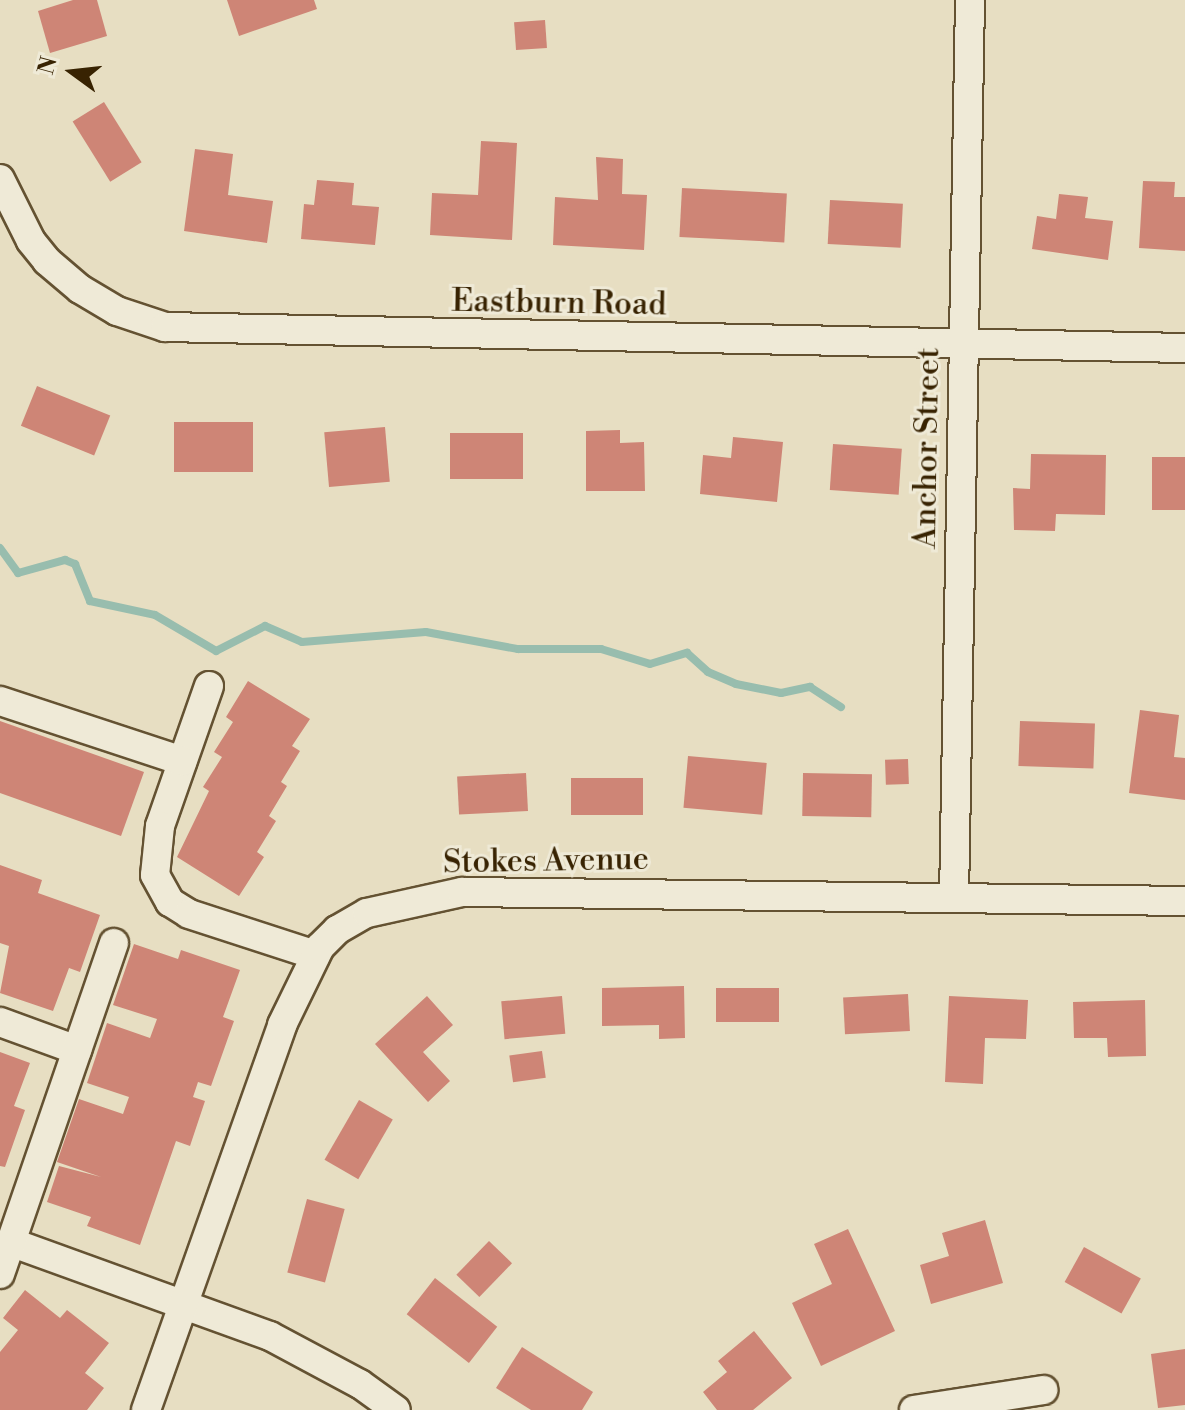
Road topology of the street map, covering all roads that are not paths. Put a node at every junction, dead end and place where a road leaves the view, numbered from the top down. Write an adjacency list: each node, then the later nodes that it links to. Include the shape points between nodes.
1 (970, 0): 3 (street, Anchor Street)
2 (0, 179): 3 (street, Eastburn Road, via 47,261 117,311 165,327)
3 (963, 344): 4 (street, Eastburn Road); 8 (street, Anchor Street)
4 (1185, 348)
5 (209, 686): 7 (street)
6 (0, 701): 7 (street)
7 (182, 761): 11 (street, via 153,857 155,875 170,902 189,914)
8 (954, 898): 9 (street, Stokes Avenue); 11 (street, Stokes Avenue, via 462,892 367,913 337,930)
9 (1185, 901)
10 (114, 943): 13 (street)
11 (315, 955): 16 (street, Stokes Avenue, via 282,1025)
12 (0, 1022): 13 (street)
13 (77, 1050): 14 (street)
14 (10, 1242): 15 (street); 16 (street)
15 (0, 1274)
16 (183, 1303): 18 (street, Stokes Avenue); 19 (street, via 301,1350)
17 (1043, 1390): 20 (street)
18 (146, 1410)
19 (396, 1410)
20 (914, 1410)

